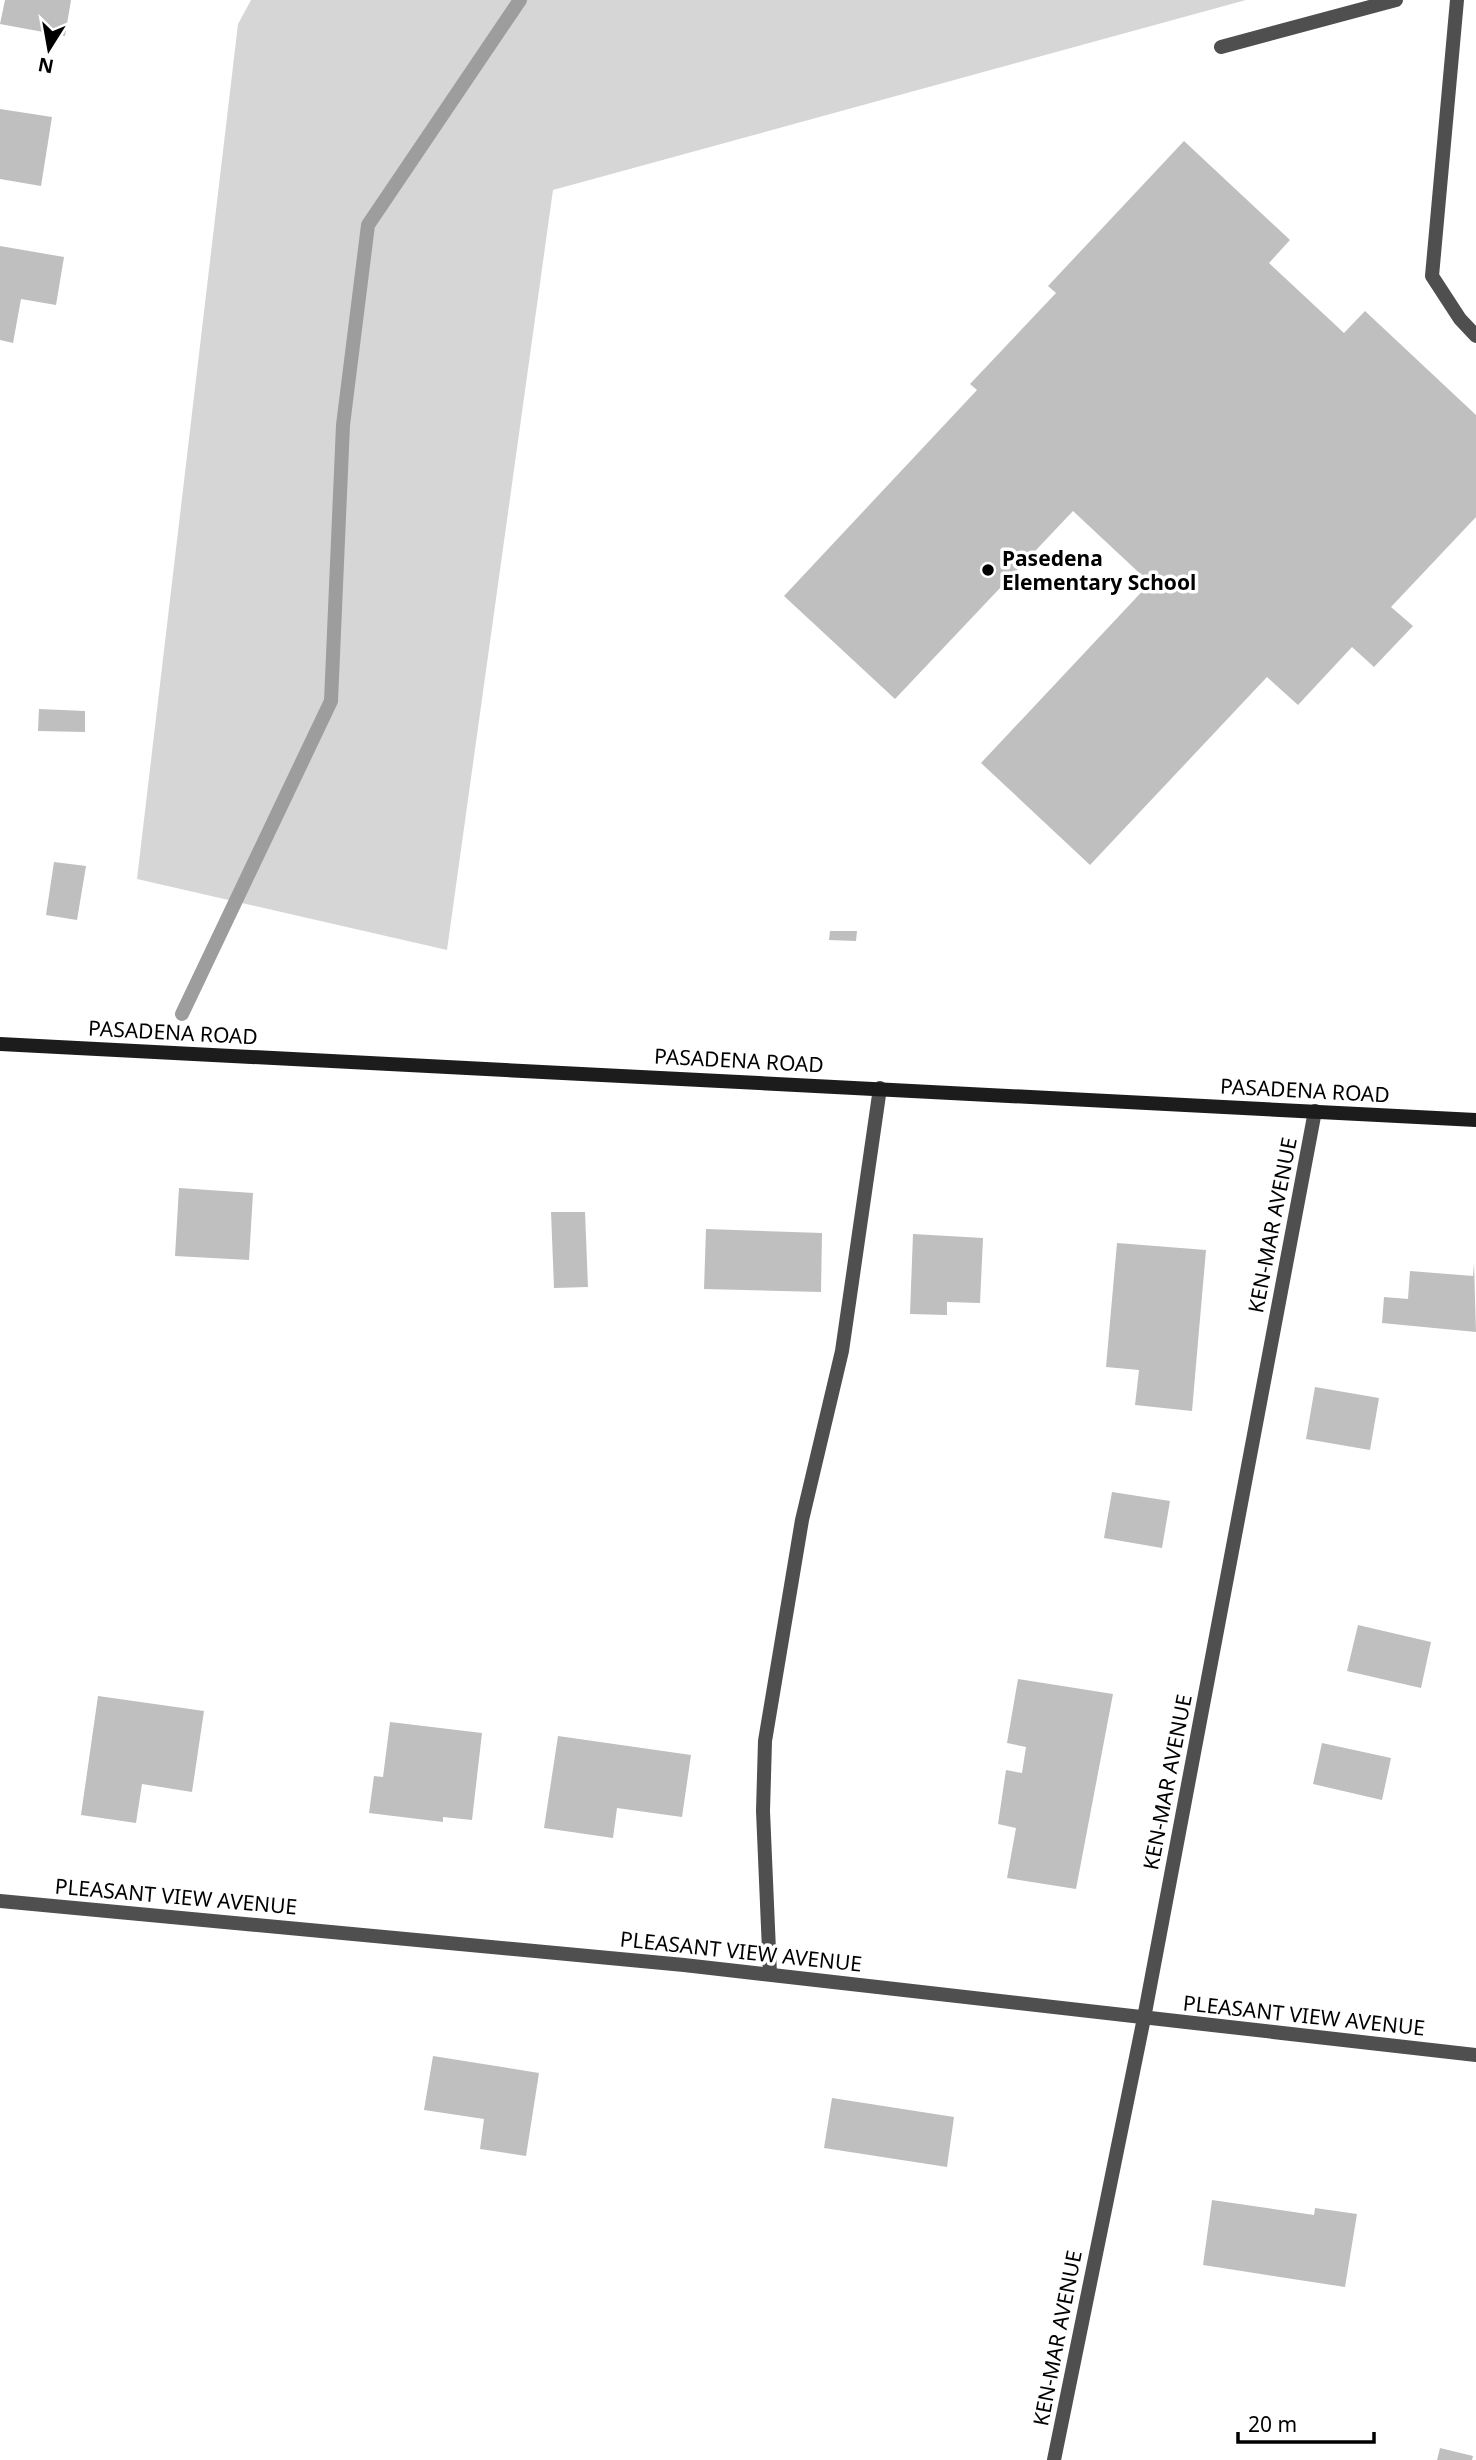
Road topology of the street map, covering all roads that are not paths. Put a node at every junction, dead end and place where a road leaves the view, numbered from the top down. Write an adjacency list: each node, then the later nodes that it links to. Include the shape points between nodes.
1 (1396, 0): 3 (street)
2 (1457, 0): 4 (street, via 1432,276)
3 (1221, 47)
4 (1476, 336)
5 (0, 1044): 6 (main road, PASADENA ROAD)
6 (880, 1088): 7 (main road, PASADENA ROAD); 10 (street, via 842,1351 802,1520 765,1741 763,1811)
7 (1315, 1111): 8 (main road, PASADENA ROAD); 11 (street, KEN-MAR AVENUE)
8 (1476, 1120)
9 (0, 1901): 10 (street, PLEASANT VIEW AVENUE)
10 (771, 1974): 11 (street, PLEASANT VIEW AVENUE)
11 (1144, 2018): 12 (street, PLEASANT VIEW AVENUE); 13 (street, KEN-MAR AVENUE)
12 (1476, 2055)
13 (1054, 2460)

